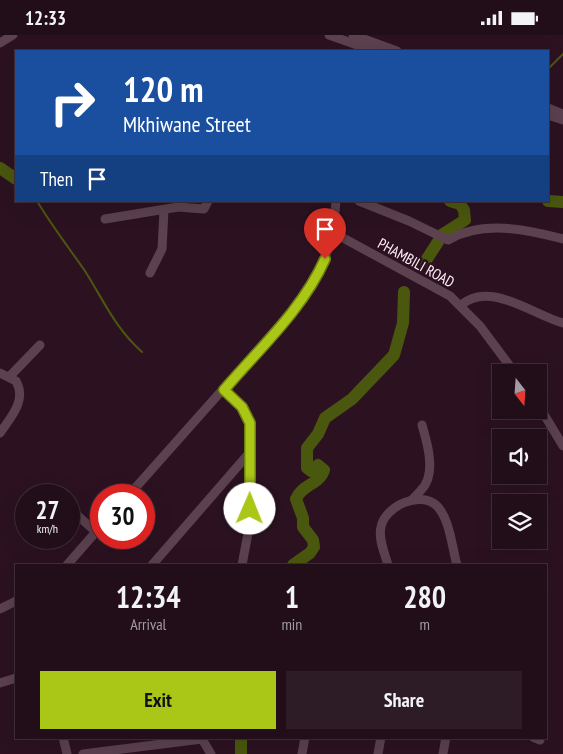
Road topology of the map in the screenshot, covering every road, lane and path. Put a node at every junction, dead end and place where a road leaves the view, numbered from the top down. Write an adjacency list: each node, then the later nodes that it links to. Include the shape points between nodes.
1 (13, 35): 4 (street)
2 (329, 35): 3 (street)
3 (350, 37): 5 (street); 6 (street); 7 (street)
4 (0, 43)
5 (344, 50)
6 (372, 50)
7 (394, 50)
8 (549, 108): 9 (street)
9 (563, 114)
10 (549, 115): 11 (street)
11 (563, 120)
12 (208, 202): 15 (street, via 200,210 183,207)
13 (336, 202): 17 (street)
14 (362, 202): 18 (street, via 448,240 465,231 484,228 528,230)
15 (164, 210): 16 (street); 19 (street, via 162,249)
16 (105, 219)
17 (334, 233): 20 (street, PHAMBILI ROAD); 26 (street, via 316,279 303,299)
18 (563, 239)
19 (150, 273)
20 (461, 305): 21 (street, via 473,297 489,296 505,299 546,319); 23 (street, PHAMBILI ROAD)
21 (563, 323)
22 (40, 345): 25 (street)
23 (509, 364)
24 (0, 373): 25 (street)
25 (10, 376): 29 (street, via 20,389 19,404)
26 (224, 390): 31 (street, via 242,407 250,423); 32 (street)
27 (547, 419): 30 (street)
28 (422, 425): 33 (street, via 428,453 428,477 426,485)
29 (0, 433)
30 (563, 446)
31 (251, 451): 36 (street); 37 (street, via 249,528)
32 (139, 484)
33 (412, 500): 38 (street, via 383,519 380,529); 39 (street, via 424,499 437,506 444,518)
34 (90, 539): 35 (street)
35 (68, 564)
36 (153, 564)
37 (242, 564)
38 (388, 564)
39 (457, 564)
40 (15, 602): 41 (street)
41 (0, 609)
42 (15, 678): 43 (street)
43 (0, 683)
44 (63, 739): 51 (street)
45 (188, 739): 50 (street)
46 (203, 739): 53 (street)
47 (305, 739): 54 (street)
48 (381, 739): 55 (street)
49 (446, 739): 56 (street)
50 (157, 741): 52 (street)
51 (66, 754)
52 (83, 754)
53 (210, 754)
54 (302, 754)
55 (378, 754)
56 (443, 754)

